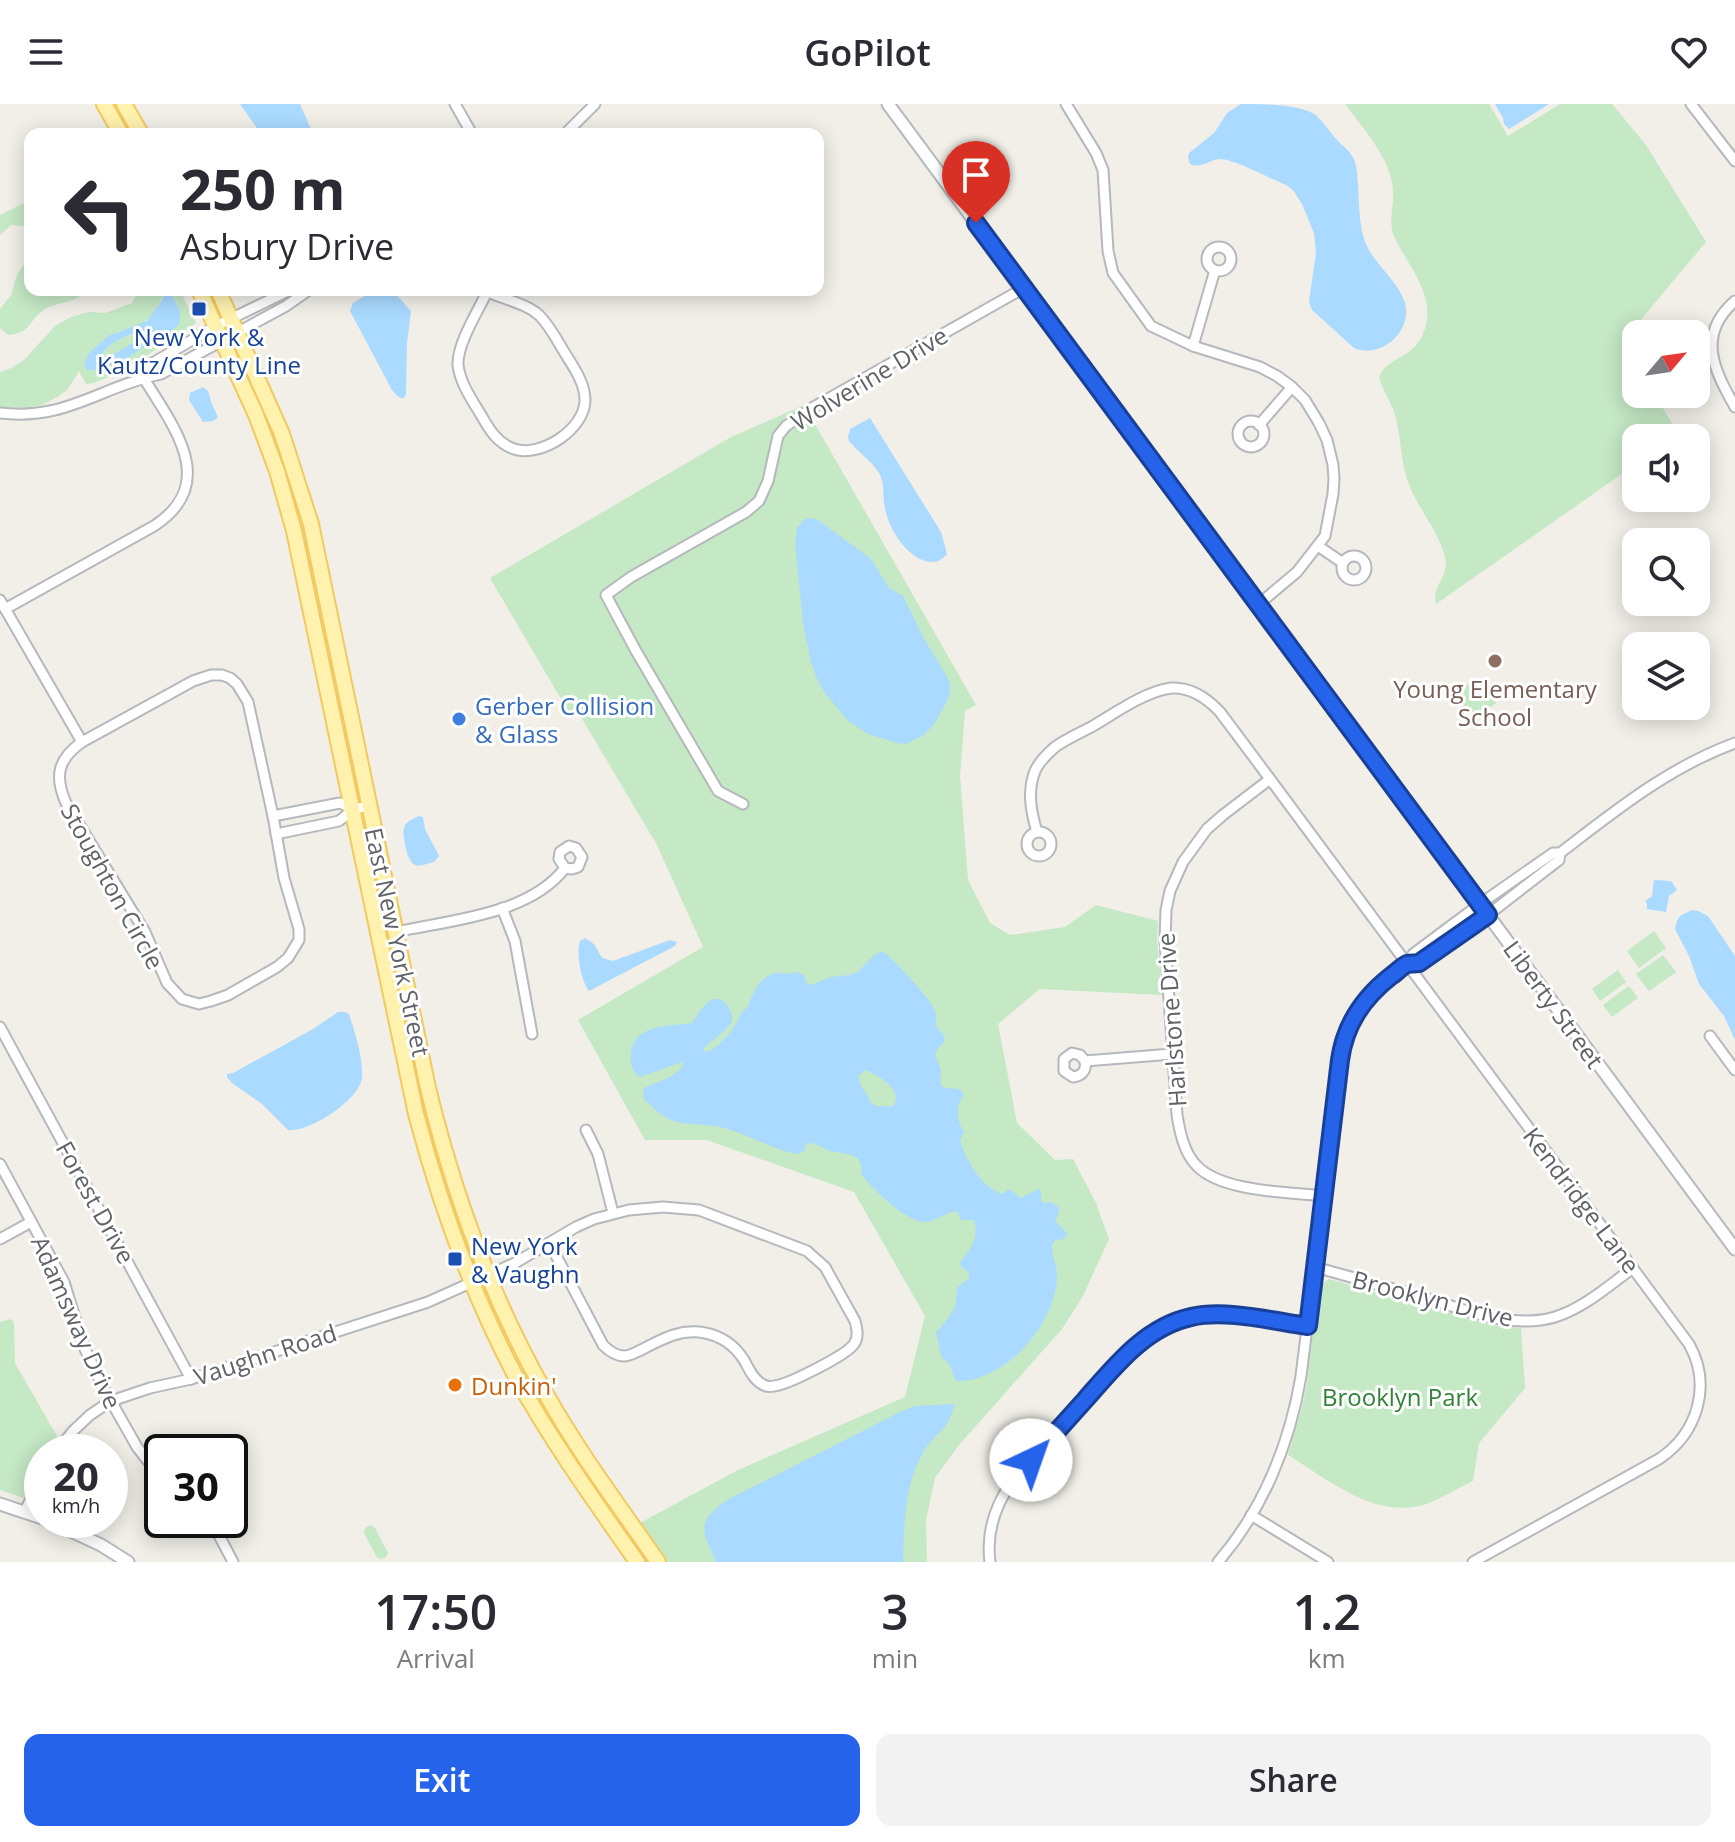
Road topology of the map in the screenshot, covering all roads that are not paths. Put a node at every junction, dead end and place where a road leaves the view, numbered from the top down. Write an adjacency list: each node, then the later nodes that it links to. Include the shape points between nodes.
1 (104, 104): 8 (main road)
2 (124, 104): 9 (main road)
3 (455, 104): 10 (street)
4 (595, 104): 11 (street)
5 (888, 104): 14 (street, Liberty Street)
6 (1066, 104): 24 (street, via 1103,170 1113,273 1151,326)
7 (1691, 104): 12 (street)
8 (118, 128)
9 (138, 128)
10 (469, 128)
11 (571, 128)
12 (1735, 161)
13 (1215, 270): 24 (street)
14 (1024, 288): 33 (street, Liberty Street); 37 (street, Wolverine Drive, via 786,426 778,436 759,501 606,595 718,791)
15 (202, 296): 23 (main road, East New York Street)
16 (221, 296): 22 (main road, East New York Street)
17 (281, 296): 22 (street)
18 (300, 296): 22 (street)
19 (483, 296): 20 (street, via 462,346 460,375 495,438 512,449 536,450 575,426 585,407 584,388 537,314)
20 (497, 296)
21 (1735, 301): 27 (street, via 1720,318 1712,350 1714,367)
22 (234, 326): 23 (street); 23 (street); 38 (main road, East New York Street, via 278,424 307,511)
23 (219, 333): 25 (street, via 161,374); 25 (street, via 151,364); 39 (main road, East New York Street, via 286,499)
24 (1193, 346): 26 (street, via 1260,367)
25 (143, 377): 28 (street, via 59,410); 32 (street, via 186,456 181,499 154,526)
26 (1292, 387): 29 (street); 30 (street, via 1319,423 1333,465 1331,506)
27 (1735, 407)
28 (0, 413)
29 (1259, 425)
30 (1318, 546): 31 (street); 33 (street)
31 (1343, 563)
32 (3, 604): 34 (street)
33 (1259, 604): 45 (street, Liberty Street)
34 (82, 742): 40 (street, Stoughton Circle, via 193,681 222,675 245,693); 42 (street, Stoughton Circle, via 64,757 60,790 145,932 167,983 182,999 199,1004 228,995 277,967 296,947 299,929)
35 (1735, 743): 43 (street, via 1649,787)
36 (1270, 779): 41 (street, Kendridge Lane, via 1212,704 1188,689 1171,688 1144,697 1060,744 1040,762 1030,803); 49 (street, Kendridge Lane); 53 (street, Harlstone Drive, via 1207,829 1170,891 1164,928)
37 (743, 804)
38 (370, 806): 39 (street); 48 (main road, East New York Street)
39 (354, 809): 40 (street, via 340,803); 42 (street, via 339,821); 67 (main road, East New York Street, via 416,1114)
40 (273, 816): 42 (street, Stoughton Circle)
41 (1037, 832)
42 (276, 834)
43 (1560, 853): 45 (street); 47 (street, via 1559,860)
44 (565, 868): 46 (street, via 543,888)
45 (1480, 904): 47 (street, Liberty Street); 49 (street)
46 (502, 908): 48 (street); 51 (street, via 515,941)
47 (1488, 915): 49 (street, via 1418,964); 63 (street, Liberty Street)
48 (396, 932): 66 (main road, East New York Street, via 439,1134)
49 (1407, 964): 58 (street, via 1366,999 1344,1036); 65 (street, Kendridge Lane)
50 (0, 1027): 69 (street, Forest Drive)
51 (532, 1034)
52 (1710, 1036): 55 (street)
53 (1172, 1054): 54 (street); 58 (street, Harlstone Drive, via 1180,1130 1196,1165 1232,1185)
54 (1085, 1061)
55 (1735, 1070)
56 (586, 1130): 59 (street)
57 (0, 1164): 60 (street, Adamsway Drive)
58 (1323, 1196): 64 (street)
59 (613, 1213): 62 (street, Vaughn Road); 62 (street, Vaughn Road, via 699,1210 807,1251 825,1267 855,1321 857,1341 844,1354 776,1386 761,1384 732,1347 708,1333 675,1334 635,1353 615,1354 603,1345)
60 (31, 1222): 61 (street); 70 (street, Adamsway Drive, via 64,1282 84,1347)
61 (0, 1239)
62 (550, 1244): 66 (street, Vaughn Road)
63 (1735, 1249)
64 (1315, 1267): 65 (street, Brooklyn Drive, via 1524,1321 1569,1312); 68 (street)
65 (1633, 1268): 85 (street, Kendridge Lane, via 1695,1358 1700,1398 1687,1431 1659,1459)
66 (488, 1275): 67 (street, Vaughn Road); 81 (main road, East New York Street, via 547,1395)
67 (472, 1282): 69 (street, Vaughn Road, via 428,1302); 80 (main road, East New York Street, via 545,1426)
68 (1308, 1326): 75 (street, via 1293,1418); 82 (street, via 1205,1315 1178,1321 1138,1344 1003,1494 991,1520)
69 (191, 1379): 70 (street, Vaughn Road)
70 (111, 1401): 71 (street, Vaughn Road); 72 (street, Adamsway Drive)
71 (71, 1434)
72 (144, 1455)
73 (0, 1504): 74 (street)
74 (24, 1511)
75 (1251, 1515): 83 (street); 84 (street)
76 (86, 1538): 78 (street)
77 (220, 1538): 79 (street)
78 (128, 1562)
79 (233, 1562)
80 (637, 1562)
81 (658, 1562)
82 (990, 1562)
83 (1218, 1562)
84 (1328, 1562)
85 (1473, 1562)

